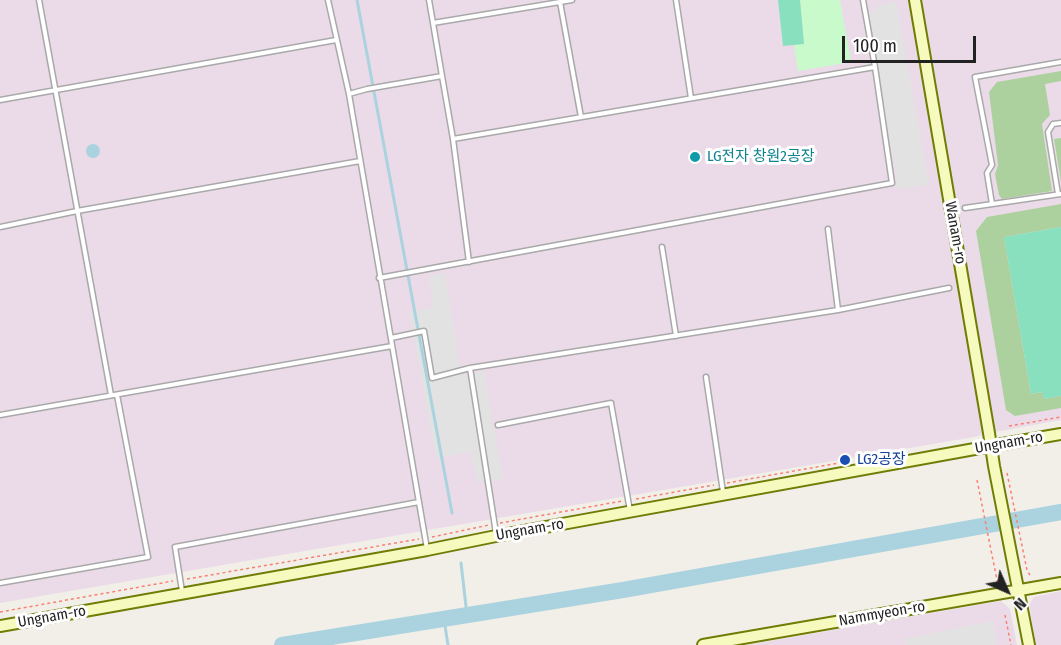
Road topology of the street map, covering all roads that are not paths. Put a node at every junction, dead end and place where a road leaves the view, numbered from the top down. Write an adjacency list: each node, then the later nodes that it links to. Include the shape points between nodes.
1 (39, 0): 14 (lane)
2 (328, 0): 10 (lane)
3 (429, 0): 9 (lane)
4 (572, 0): 8 (lane)
5 (676, 0): 16 (lane)
6 (863, 0): 12 (lane)
7 (915, 0): 43 (street, Wanam-ro)
8 (560, 2): 9 (lane); 18 (lane)
9 (433, 23): 13 (lane)
10 (336, 40): 14 (lane); 15 (lane)
11 (1061, 62): 23 (lane, via 975,77 992,165 987,173)
12 (876, 67): 16 (lane); 29 (lane, via 892,183)
13 (442, 76): 15 (lane); 20 (lane)
14 (56, 91): 17 (lane); 25 (lane)
15 (349, 94): 21 (lane)
16 (691, 98): 18 (lane)
17 (0, 100)
18 (581, 117): 20 (lane)
19 (1061, 123): 22 (lane, via 1053,124 1048,132)
20 (453, 139): 29 (lane)
21 (360, 160): 25 (lane); 30 (lane)
22 (1060, 194): 23 (lane)
23 (992, 204): 24 (lane)
24 (965, 208)
25 (78, 211): 26 (lane); 38 (lane)
26 (0, 227)
27 (828, 229): 32 (lane)
28 (662, 247): 33 (lane)
29 (469, 262): 30 (lane)
30 (379, 279): 34 (lane)
31 (949, 288): 32 (lane)
32 (838, 310): 33 (lane)
33 (676, 336): 36 (lane)
34 (391, 338): 35 (lane); 36 (lane, via 424,331 432,378)
35 (392, 346): 39 (lane); 45 (lane)
36 (470, 368): 47 (lane)
37 (706, 377): 44 (lane)
38 (111, 395): 39 (lane); 40 (lane)
39 (117, 395): 49 (lane, via 148,557)
40 (0, 415)
41 (498, 425): 46 (lane, via 611,403)
42 (1061, 434): 43 (street, Ungnam-ro)
43 (991, 446): 44 (street, Ungnam-ro); 51 (street, Wanam-ro)
44 (723, 489): 46 (street, Ungnam-ro)
45 (419, 502): 48 (lane); 52 (lane, via 175,547)
46 (629, 506): 47 (street, Ungnam-ro)
47 (496, 536): 48 (street, Ungnam-ro)
48 (427, 550): 52 (street, Ungnam-ro)
49 (0, 583)
50 (1061, 583): 51 (street, Nammyeon-ro)
51 (1017, 586): 54 (street, Nammyeon-ro); 56 (street)
52 (182, 593): 53 (street, Ungnam-ro)
53 (0, 626)
54 (728, 643): 55 (street, Nammyeon-ro)
55 (703, 645)
56 (1029, 645)

